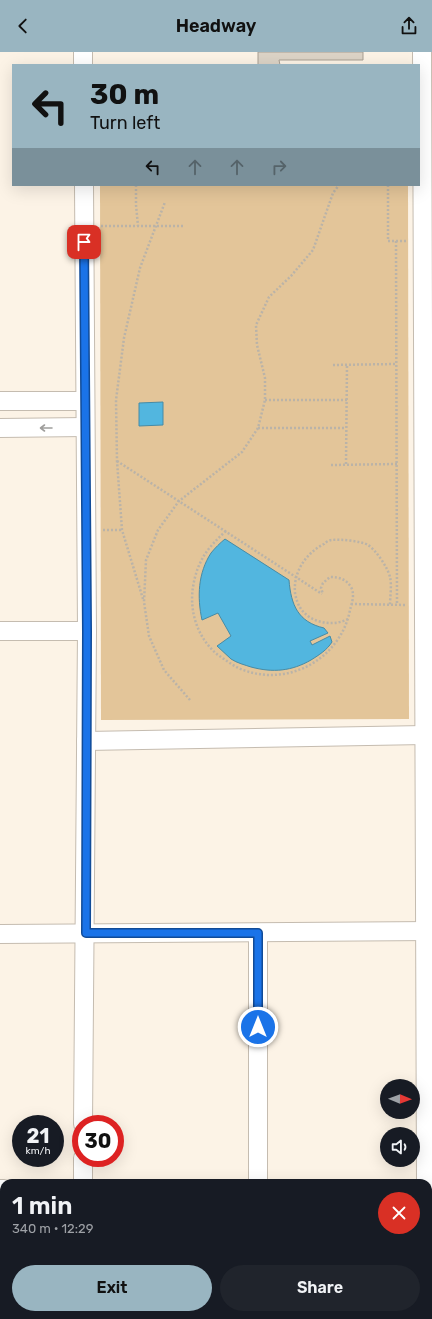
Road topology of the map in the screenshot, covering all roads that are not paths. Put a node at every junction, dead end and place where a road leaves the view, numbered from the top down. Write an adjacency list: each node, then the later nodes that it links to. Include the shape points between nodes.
1 (83, 52): 3 (street)
2 (422, 52): 4 (street)
3 (83, 64)
4 (420, 81): 6 (street)
5 (84, 186): 8 (street)
6 (427, 242): 13 (street)
7 (0, 401): 8 (street)
8 (85, 401): 9 (street)
9 (85, 427): 10 (street, one-way to 10); 12 (street)
10 (0, 428)
11 (0, 631): 12 (street)
12 (87, 631): 14 (street)
13 (424, 734): 14 (street); 15 (street)
14 (86, 741): 16 (street)
15 (429, 931): 17 (street); 23 (street)
16 (86, 933): 17 (street); 18 (street); 19 (street)
17 (258, 933): 22 (street)
18 (0, 934)
19 (83, 1115)
20 (83, 1167): 21 (street)
21 (83, 1179)
22 (258, 1179)
23 (426, 1179)

